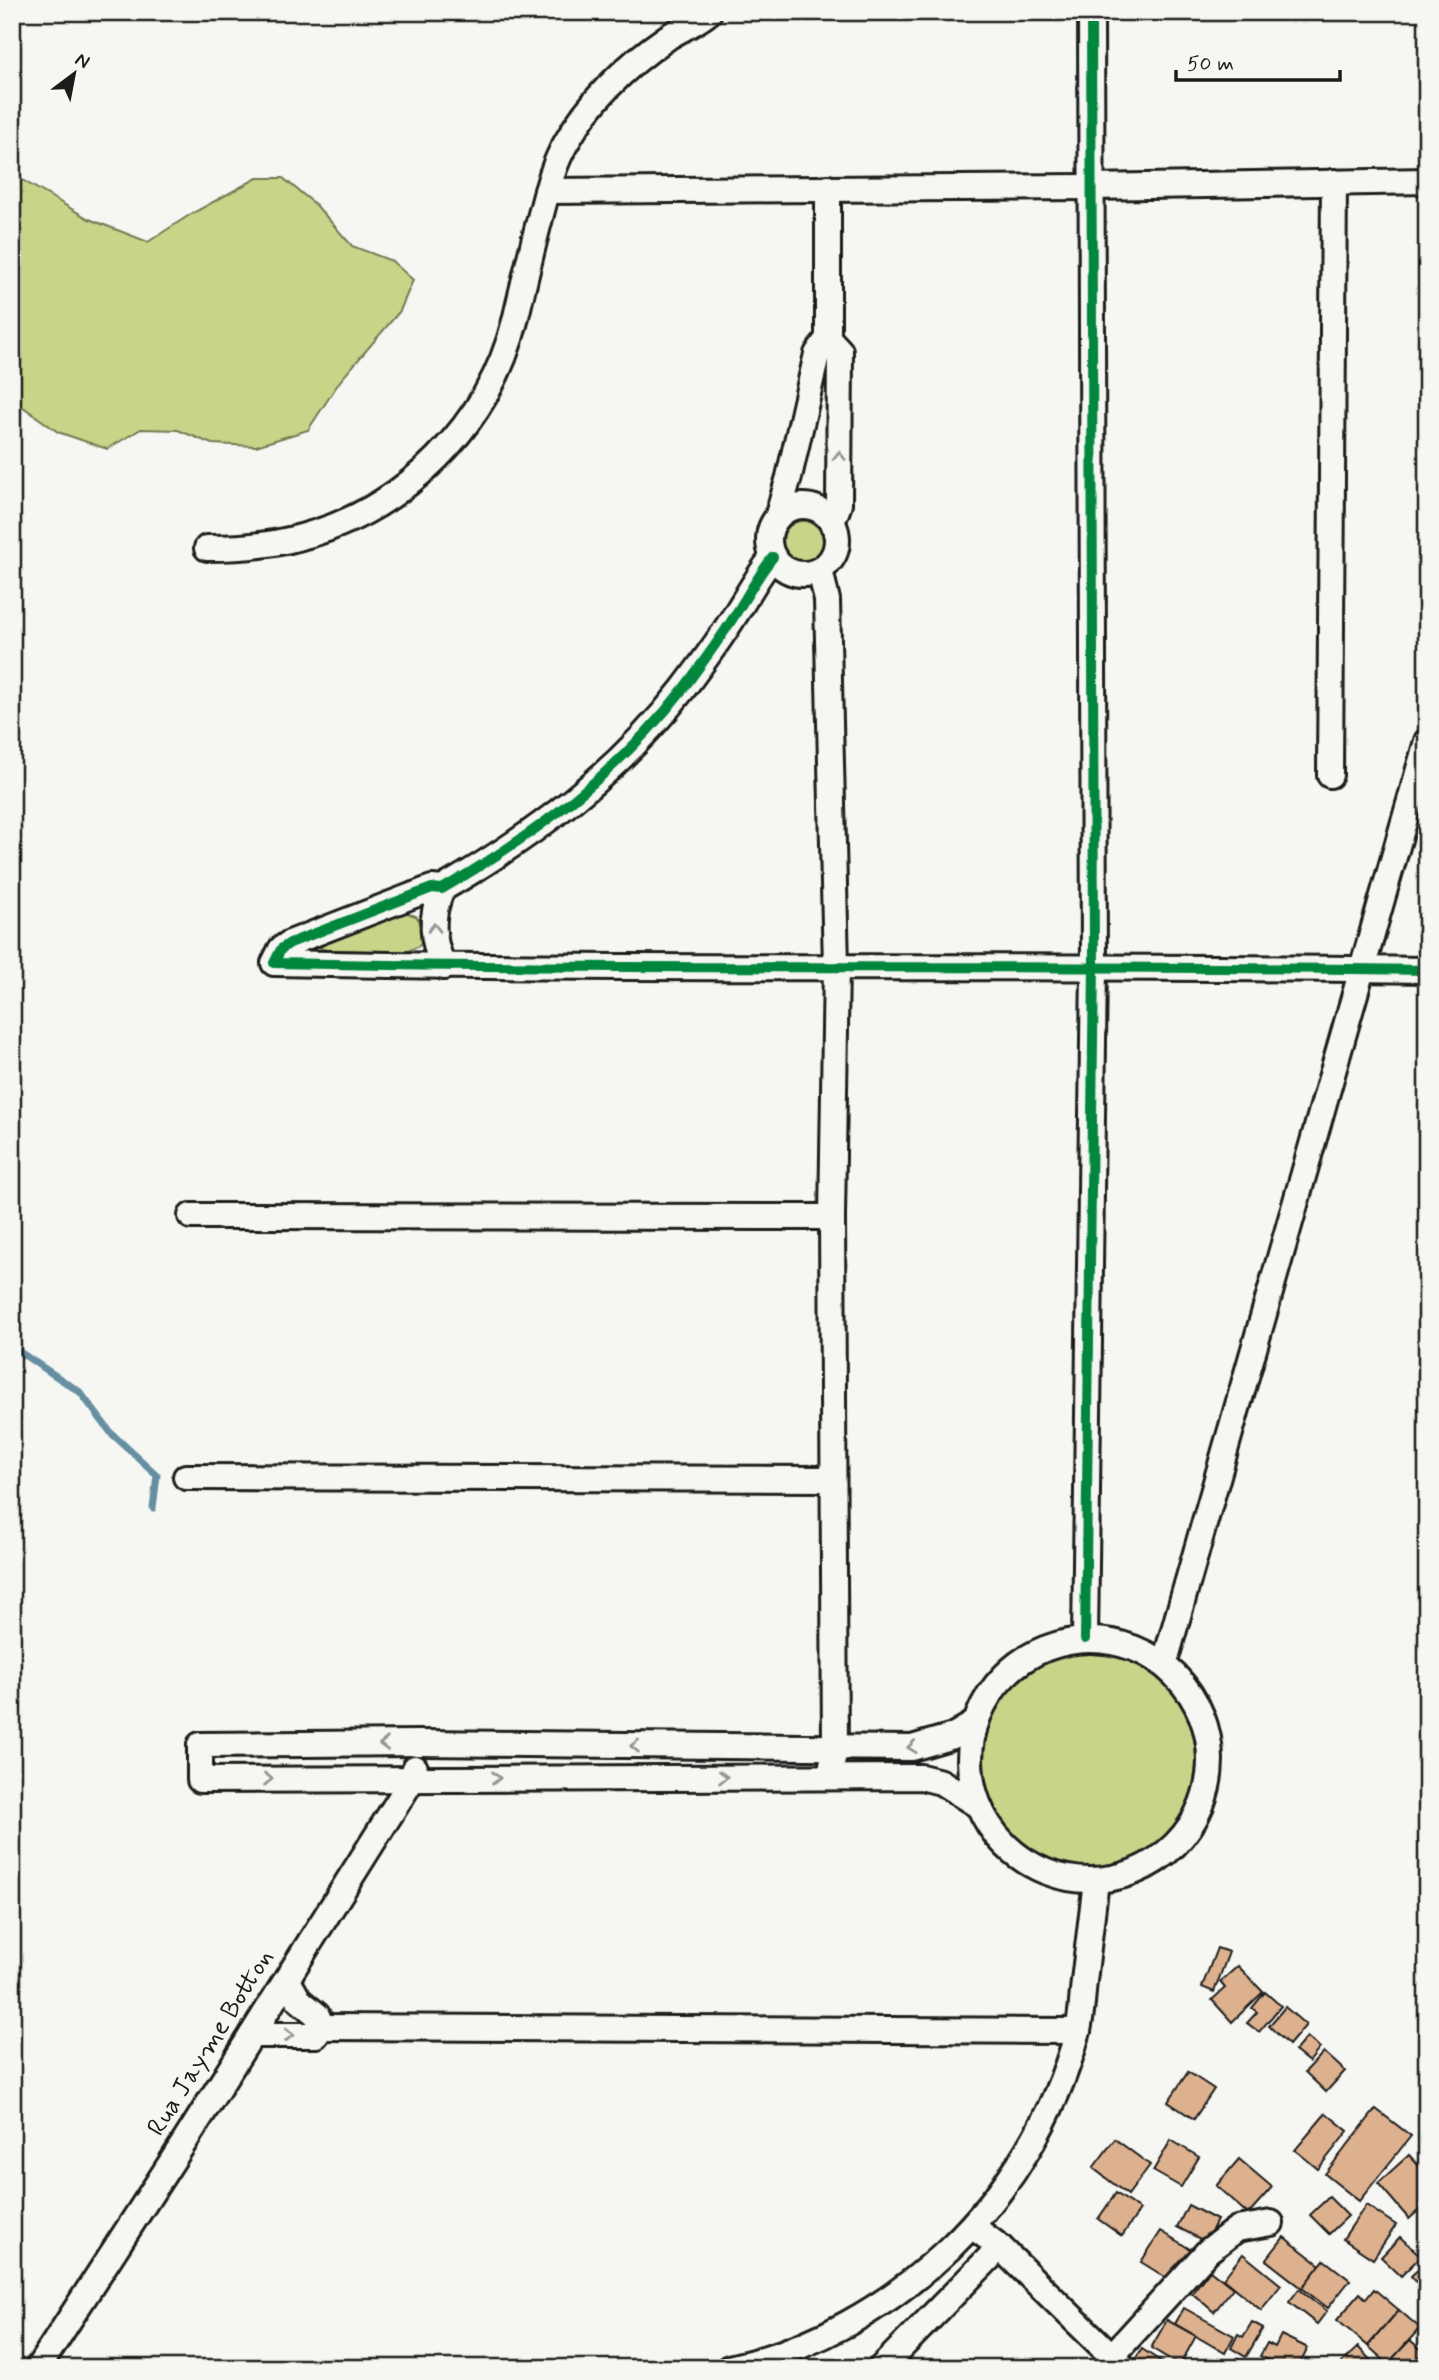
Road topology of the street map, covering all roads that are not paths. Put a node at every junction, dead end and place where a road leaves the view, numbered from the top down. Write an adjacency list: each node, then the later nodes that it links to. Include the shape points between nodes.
1 (709, 12): 7 (street, via 645,53 601,94 567,140)
2 (1091, 12): 5 (street)
3 (1334, 181): 4 (street); 5 (street); 15 (street)
4 (1427, 181)
5 (1091, 187): 6 (street); 19 (street)
6 (828, 188): 7 (street); 8 (street)
7 (547, 191): 11 (street, via 505,352 477,408 438,457 389,498 333,527 271,544)
8 (828, 338): 9 (street, via 817,354); 10 (street, one-way to 8, via 839,504 840,351)
9 (777, 518): 10 (street, via 795,507 806,507); 12 (street, via 769,537)
10 (832, 523): 13 (street, via 837,544)
11 (206, 548)
12 (774, 557): 13 (street, via 789,572); 16 (street, via 681,691 620,759 527,836)
13 (820, 570): 17 (street, via 827,600)
14 (1427, 741): 20 (street)
15 (1330, 775)
16 (442, 889): 18 (street, one-way to 16, via 432,925); 18 (street, via 432,888 290,943 274,963)
17 (836, 966): 18 (street); 19 (street); 23 (street)
18 (444, 967)
19 (1094, 967): 20 (street); 26 (street)
20 (1362, 969): 21 (street); 27 (street)
21 (1427, 970)
22 (191, 1216): 23 (street)
23 (832, 1217): 25 (street)
24 (186, 1477): 25 (street)
25 (834, 1479): 30 (street)
26 (1085, 1639): 27 (street, via 1126,1645); 28 (street, via 1044,1648 1025,1658 994,1686)
27 (1164, 1665): 34 (street, via 1192,1695 1208,1734 1211,1765 1206,1797 1186,1834 1156,1862)
28 (975, 1723): 30 (street, one-way to 30, via 953,1736 912,1748); 33 (street, via 970,1765)
29 (419, 1743): 30 (street, one-way to 29); 32 (street, Rua Jayme Botton); 32 (street, one-way to 32, via 200,1745 200,1780)
30 (835, 1748): 31 (street)
31 (831, 1776): 32 (street, one-way to 31); 33 (street, via 921,1777 941,1782)
32 (413, 1779): 35 (street, Rua Jayme Botton)
33 (979, 1806): 34 (street, via 1001,1841 1035,1867 1075,1880)
34 (1096, 1881): 37 (street)
35 (287, 1979): 36 (street); 38 (street, Rua Jayme Botton)
36 (322, 2027): 37 (street); 38 (street, one-way to 36, via 316,2035)
37 (1078, 2031): 40 (street, via 1035,2137)
38 (252, 2035): 43 (street, Rua Jayme Botton)
39 (1271, 2223): 42 (street, via 1237,2229 1208,2251)
40 (972, 2226): 41 (street); 44 (street, via 912,2281 848,2323 777,2354)
41 (1000, 2247): 42 (street); 45 (street)
42 (1118, 2362)
43 (37, 2368)
44 (729, 2368)
45 (881, 2368)

